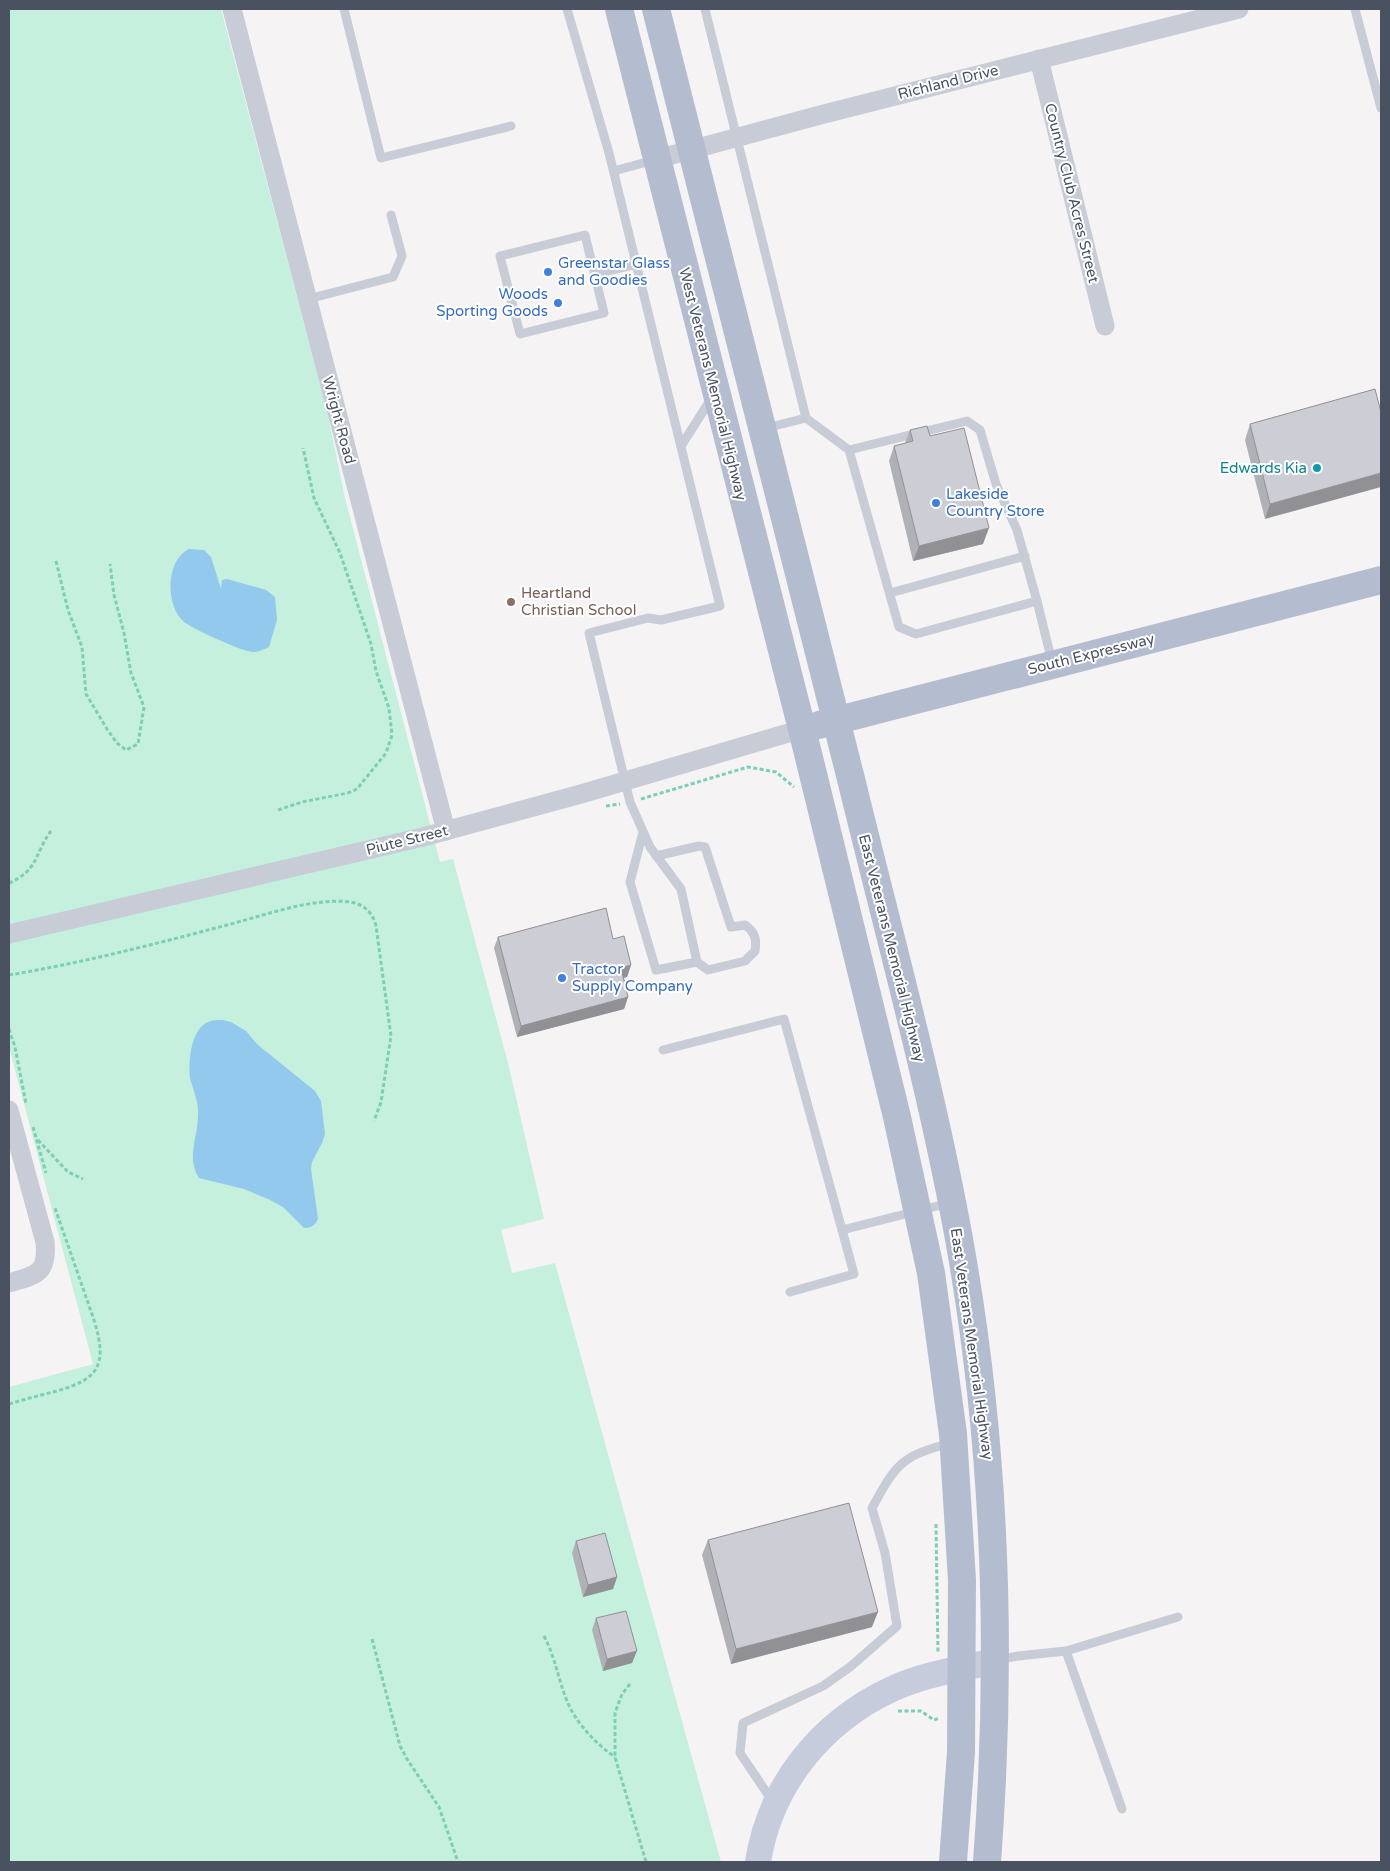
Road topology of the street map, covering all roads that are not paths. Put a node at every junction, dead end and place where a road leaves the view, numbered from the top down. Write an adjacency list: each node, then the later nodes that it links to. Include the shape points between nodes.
1 (232, 9): 19 (street, Wright Road)
2 (344, 9): 11 (lane, via 381,158)
3 (567, 9): 15 (lane)
4 (618, 9): 14 (main road, West Veterans Memorial Highway)
5 (656, 9): 13 (main road)
6 (705, 9): 12 (lane)
7 (1239, 9): 9 (street, Richland Drive)
8 (1355, 9): 10 (lane)
9 (1038, 59): 12 (street, Richland Drive); 20 (street, Country Club Acres Street)
10 (1381, 108)
11 (511, 126)
12 (738, 137): 13 (street, Richland Drive); 22 (lane)
13 (692, 150): 14 (street, Richland Drive); 23 (main road)
14 (657, 160): 15 (lane); 21 (main road, West Veterans Memorial Highway)
15 (614, 171): 17 (lane)
16 (391, 216): 19 (lane, via 402,256 393,277)
17 (637, 264): 18 (lane); 24 (lane)
18 (595, 274): 18 (lane, via 585,235 500,256 520,334 604,313)
19 (308, 299): 34 (street, Wright Road)
20 (1105, 326)
21 (716, 392): 24 (lane); 32 (main road, West Veterans Memorial Highway)
22 (806, 418): 23 (lane); 25 (lane)
23 (763, 429): 31 (main road)
24 (681, 446): 33 (lane, via 720,606 661,620 648,618 588,633)
25 (849, 450): 26 (lane, via 967,420 980,430 996,484); 28 (lane)
26 (1025, 556): 28 (lane); 29 (lane)
27 (1381, 580): 30 (main road, South Expressway)
28 (890, 593): 29 (lane, via 899,627 916,634)
29 (1038, 601): 30 (lane)
30 (1053, 664): 31 (main road, South Expressway)
31 (836, 720): 32 (main road, South Expressway); 41 (main road, East Veterans Memorial Highway)
32 (802, 729): 33 (street, Piute Street); 42 (main road, East Veterans Memorial Highway)
33 (626, 781): 34 (street, Piute Street); 35 (lane, via 630,802)
34 (446, 831): 37 (street, Piute Street)
35 (643, 832): 36 (lane); 38 (lane, via 630,882 656,970)
36 (656, 856): 38 (lane, via 680,889); 38 (lane, via 705,847 731,928 745,925 753,931 755,951 745,961 708,970)
37 (9, 934)
38 (697, 962)
39 (663, 1050): 43 (lane, via 784,1018)
40 (18, 1109): 44 (street, via 47,1257 35,1275)
41 (951, 1202): 42 (lane); 49 (main road, East Veterans Memorial Highway, via 969,1304 988,1458 996,1576)
42 (918, 1209): 43 (lane); 46 (main road, East Veterans Memorial Highway, via 931,1273)
43 (842, 1230): 45 (lane, via 854,1274)
44 (9, 1283)
45 (790, 1292)
46 (954, 1442): 50 (main road, East Veterans Memorial Highway, via 962,1580); 51 (lane, via 906,1458 889,1477 872,1508 885,1554 897,1626 823,1686 744,1723 740,1753)
47 (1178, 1617): 48 (lane)
48 (1066, 1651): 49 (lane); 52 (lane)
49 (995, 1661): 50 (street); 55 (main road, East Veterans Memorial Highway, via 996,1711)
50 (950, 1671): 51 (street, via 893,1688 852,1711 811,1747 793,1771); 54 (main road, East Veterans Memorial Highway, via 961,1752)
51 (775, 1805): 53 (street)
52 (1122, 1809)
53 (758, 1862)
54 (953, 1862)
55 (987, 1862)

